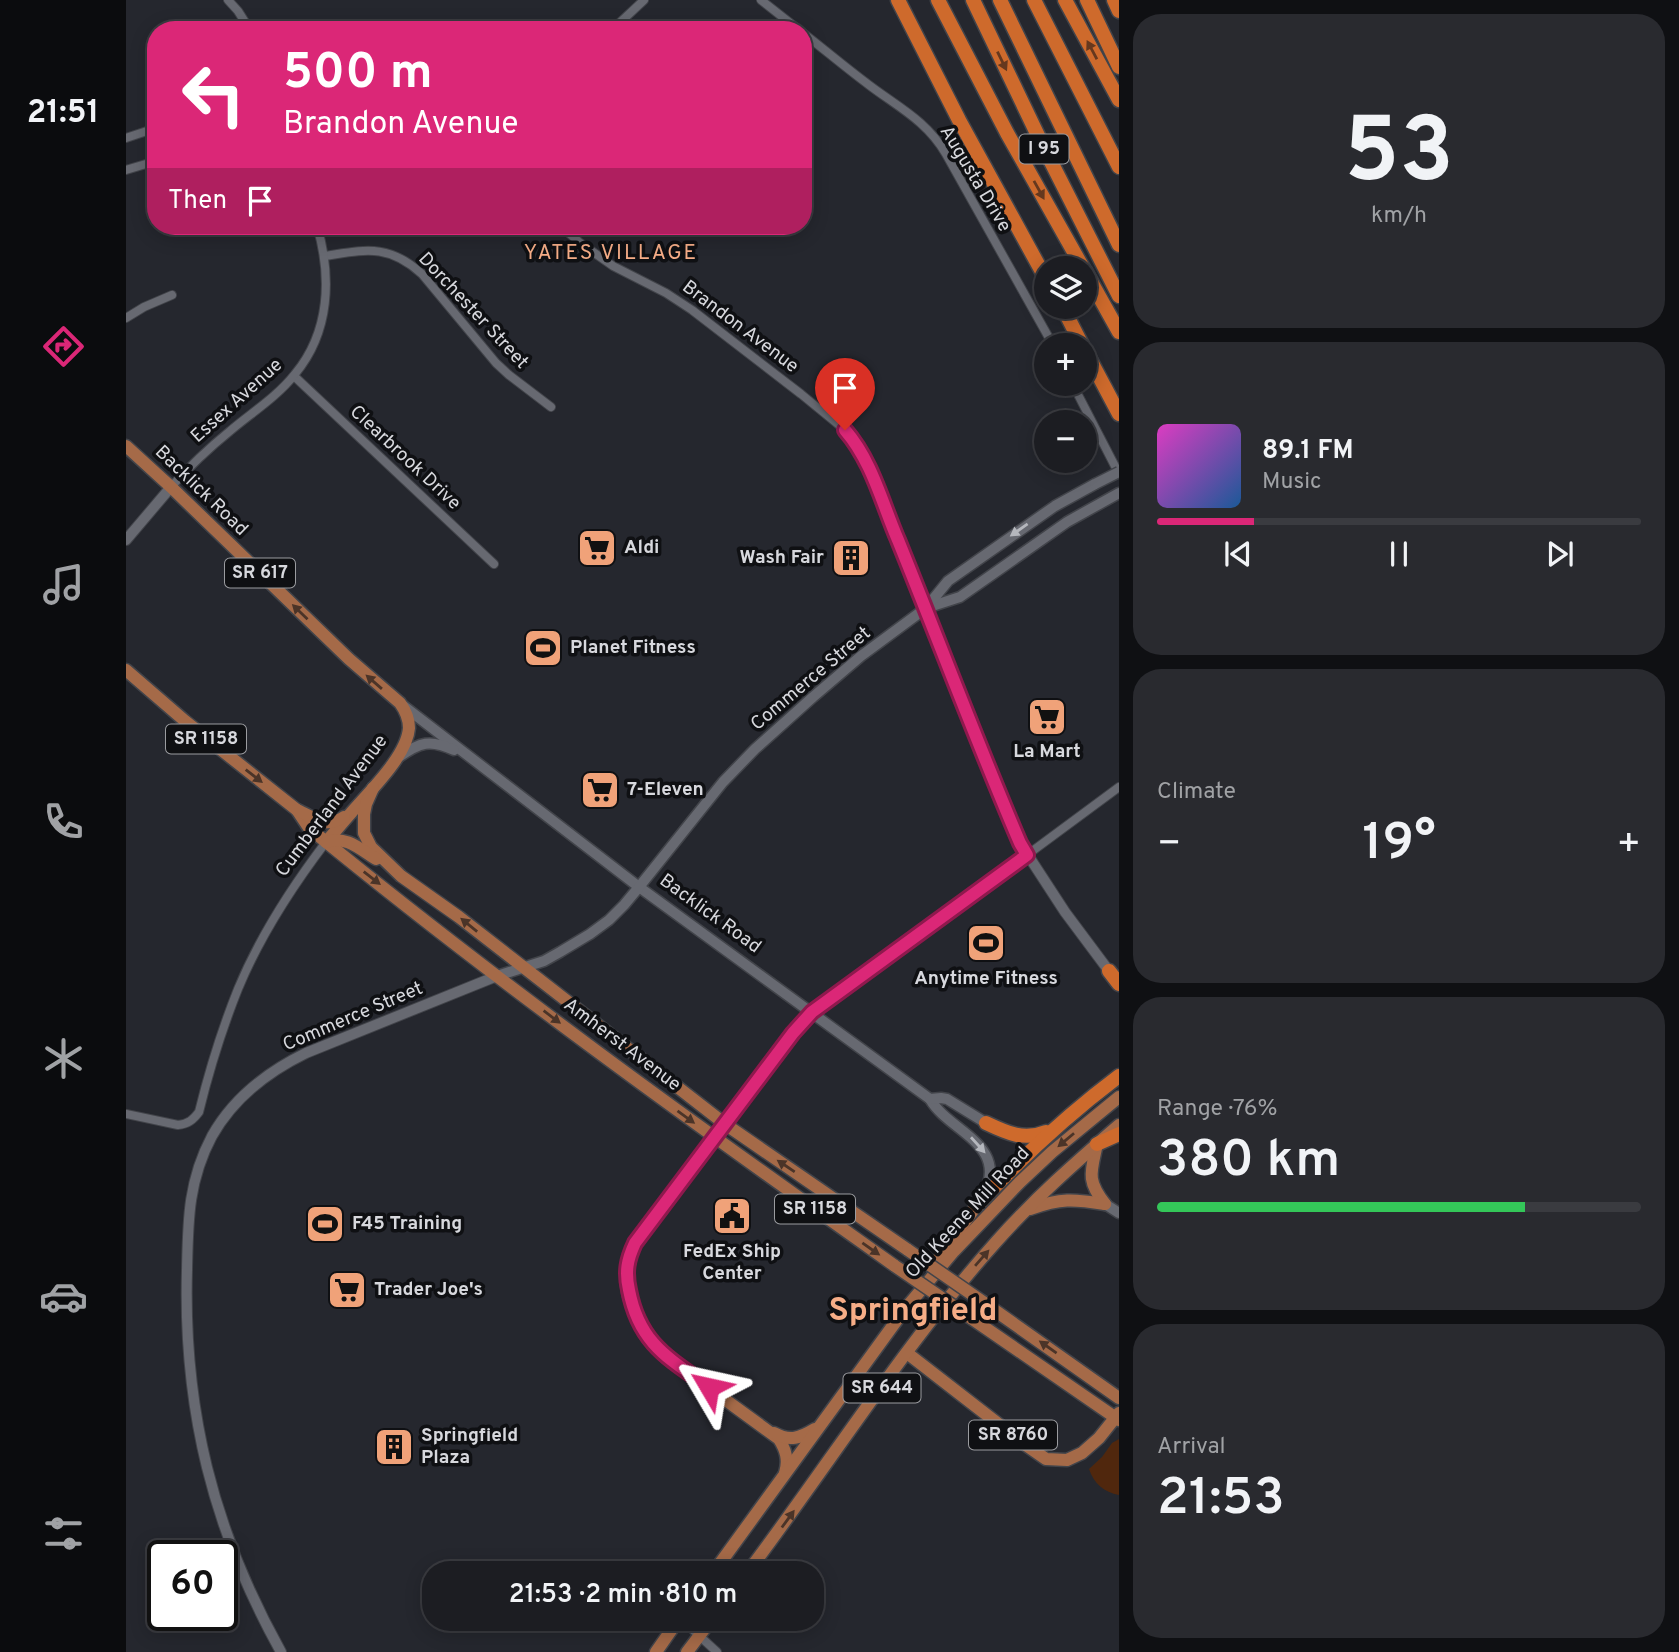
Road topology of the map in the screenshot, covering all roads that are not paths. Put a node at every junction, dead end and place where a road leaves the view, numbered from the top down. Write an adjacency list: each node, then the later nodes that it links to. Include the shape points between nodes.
1 (228, 0): 13 (street)
2 (644, 0): 14 (street)
3 (761, 0): 15 (street)
4 (898, 0): 31 (highway)
5 (938, 0): 30 (highway, one-way to 30)
6 (973, 0): 34 (highway, I 95, one-way to 34)
7 (1000, 0): 19 (highway)
8 (1034, 0): 23 (highway)
9 (1065, 0): 18 (highway, one-way to 9)
10 (1087, 0): 17 (highway)
11 (1114, 0): 12 (highway)
12 (1119, 11)
13 (244, 21)
14 (622, 21)
15 (788, 21)
16 (812, 40): 37 (street, Augusta Drive, via 922,123 939,143)
17 (1119, 67)
18 (1119, 100)
19 (1060, 127): 25 (highway); 28 (highway)
20 (147, 131): 21 (street)
21 (126, 138)
22 (147, 164): 24 (street)
23 (1119, 167)
24 (126, 170)
25 (1119, 228)
26 (319, 235): 29 (street, Essex Avenue)
27 (571, 235): 49 (street, Brandon Avenue, via 692,310 845,430 869,467)
28 (1119, 245)
29 (324, 256): 39 (street, Essex Avenue, via 323,320 310,353); 41 (street, Dorchester Street, via 369,250 412,265 496,363)
30 (1076, 256)
31 (1034, 257)
32 (1097, 293): 36 (highway)
33 (172, 295): 35 (street)
34 (1119, 296)
35 (126, 318)
36 (1119, 332)
37 (1046, 333)
38 (1097, 373): 42 (highway)
39 (294, 376): 45 (street, Essex Avenue); 48 (street, Clearbrook Drive)
40 (1079, 396): 44 (street)
41 (551, 407)
42 (1119, 414)
43 (126, 446): 45 (main road, Backlick Road / SR 617)
44 (1119, 473): 49 (main road, Commerce Street, one-way to 49, bridge, via 1055,506 948,581)
45 (171, 487): 47 (street, Essex Avenue); 51 (main road, Backlick Road / SR 617, one-way to 45, via 352,663)
46 (1119, 493): 49 (main road, Commerce Street, via 1048,534 960,597)
47 (126, 540)
48 (494, 564)
49 (926, 608): 59 (street, Brandon Avenue); 61 (main road, Commerce Street, via 861,656 745,760 708,798)
50 (126, 670): 56 (main road, Amherst Avenue / SR 1158, one-way to 56)
51 (400, 702): 52 (main road, Cumberland Avenue, via 409,728); 53 (main road, Backlick Road / SR 617)
52 (396, 758): 53 (main road, Backlick Road / SR 617, via 426,743); 55 (main road, Cumberland Avenue)
53 (470, 758): 61 (main road, Backlick Road / SR 617)
54 (1119, 787): 59 (street)
55 (373, 788): 57 (main road, Cumberland Avenue); 60 (main road, Amherst Avenue / SR 1158, via 364,814 364,833 371,847)
56 (297, 810): 57 (main road, via 327,823); 58 (main road, Amherst Avenue / SR 1158)
57 (352, 811): 58 (main road, Cumberland Avenue)
58 (326, 842): 60 (main road, via 347,841); 64 (main road, Amherst Avenue / SR 1158, one-way to 64); 70 (street, Cumberland Avenue, via 263,938 237,990 195,1118 178,1125)
59 (1027, 855): 63 (street, Brandon Avenue); 66 (street)
60 (401, 876): 62 (main road, Amherst Avenue / SR 1158, one-way to 60)
61 (639, 887): 62 (main road, Commerce Street, via 590,934 544,961); 66 (main road, Backlick Road / SR 617)
62 (523, 967): 64 (main road, Commerce Street); 72 (main road, Amherst Avenue / SR 1158)
63 (1109, 971): 65 (highway)
64 (497, 976): 76 (main road, Amherst Avenue / SR 1158, one-way to 76); 95 (street, Commerce Street, via 306,1053 272,1072 230,1110 213,1135 194,1180 186,1291 197,1426 232,1551)
65 (1119, 984)
66 (812, 1012): 69 (main road, Backlick Road / SR 617); 72 (main road)
67 (1119, 1076): 74 (highway)
68 (1119, 1097): 82 (main road, Old Keene Mill Road / SR 644, one-way to 82, via 1020,1182)
69 (930, 1099): 71 (main road, Backlick Road / SR 617, via 947,1099); 79 (main road, Backlick Road, one-way to 79, via 936,1110 975,1140 986,1155 990,1176)
70 (126, 1114)
71 (986, 1123): 74 (highway, via 1023,1136)
72 (725, 1124): 76 (main road); 84 (main road, Amherst Avenue / SR 1158, one-way to 72, bridge)
73 (1119, 1125): 77 (main road, Old Keene Mill Road / SR 644)
74 (1054, 1128): 79 (highway)
75 (1119, 1134): 77 (highway)
76 (715, 1138): 85 (main road, Amherst Avenue / SR 1158, one-way to 85, bridge); 87 (main road, via 635,1243 627,1263 627,1280 636,1315 658,1350)
77 (1097, 1144): 78 (main road, via 1091,1177); 80 (main road, Old Keene Mill Road / SR 644)
78 (1105, 1204): 80 (main road, via 1059,1200); 81 (main road)
79 (977, 1205): 82 (main road)
80 (1026, 1211): 83 (main road, Old Keene Mill Road / SR 644, one-way to 80, via 963,1280)
81 (1119, 1213)
82 (905, 1310): 86 (main road, Old Keene Mill Road / SR 644)
83 (907, 1353): 85 (main road, SR 8760, via 1046,1459 1067,1460 1082,1453); 90 (main road, Old Keene Mill Road / SR 644, one-way to 83)
84 (1119, 1398)
85 (1118, 1417)
86 (823, 1422): 87 (main road, via 796,1438); 88 (main road, Old Keene Mill Road / SR 644)
87 (772, 1432): 88 (main road, via 786,1454)
88 (783, 1476): 89 (main road, Old Keene Mill Road / SR 644)
89 (722, 1561)
90 (756, 1561)
91 (671, 1631): 96 (main road)
92 (695, 1631): 94 (street)
93 (703, 1631): 94 (main road)
94 (700, 1635): 97 (main road); 98 (street)
95 (281, 1652)
96 (656, 1652)
97 (687, 1652)
98 (717, 1652)

